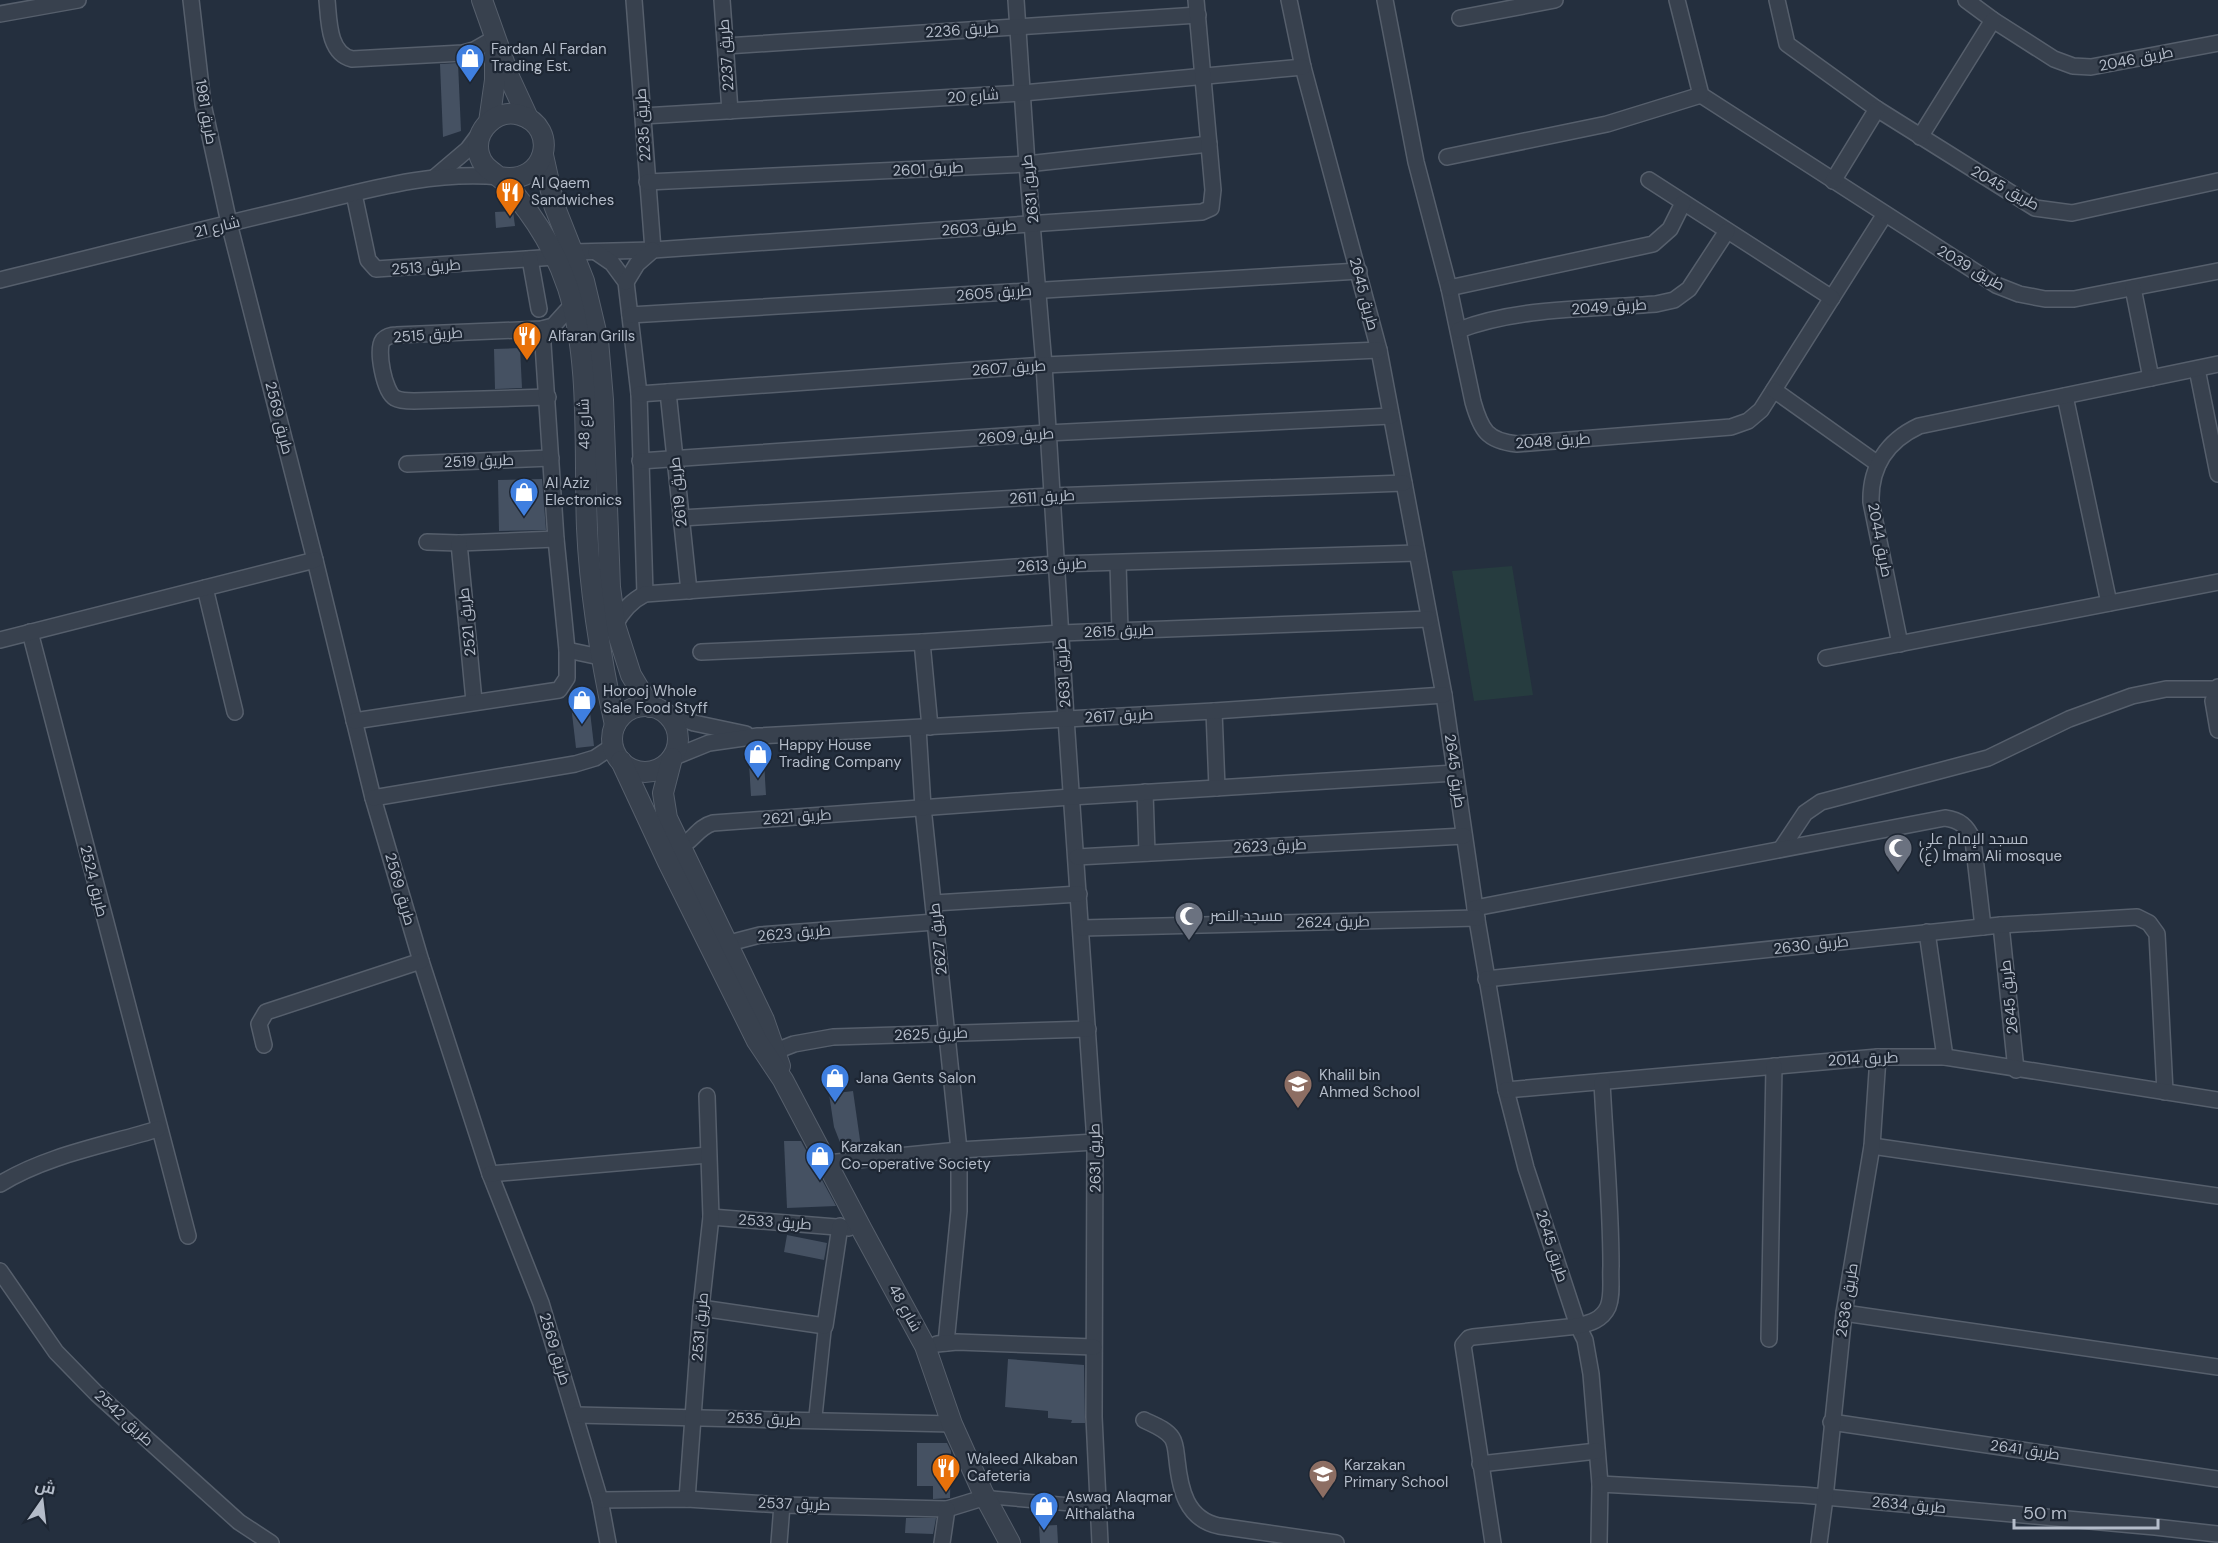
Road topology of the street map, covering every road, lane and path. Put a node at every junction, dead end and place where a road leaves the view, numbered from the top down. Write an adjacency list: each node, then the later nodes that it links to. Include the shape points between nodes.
1 (78, 0): 15 (street)
2 (191, 0): 45 (street, طريق 1981, via 203,104)
3 (327, 0): 19 (street, via 335,47 352,59 463,53)
4 (482, 0): 19 (street)
5 (634, 0): 28 (street, طريق 2235)
6 (722, 0): 21 (street, طريق 2237)
7 (1016, 0): 18 (street, طريق 2631)
8 (1289, 0): 22 (street, طريق 2645)
9 (1385, 0): 56 (street, طريق 2048, via 1416,162)
10 (1555, 0): 16 (street)
11 (1677, 0): 25 (street)
12 (1777, 0): 26 (street, طريق 2045, via 1787,44)
13 (1966, 0): 17 (street, طريق 2046)
14 (1197, 7): 18 (street, طريق 2236); 23 (street, طريق 2603)
15 (0, 14)
16 (1461, 18)
17 (1993, 20): 20 (street, طريق 2046, via 2073,66 2091,67); 31 (street)
18 (1018, 27): 21 (street, طريق 2236); 24 (street, طريق 2631)
19 (495, 38): 29 (street); 30 (street, via 495,80)
20 (2218, 43)
21 (726, 46): 27 (street, طريق 2237)
22 (1303, 67): 23 (street, شارع 20); 52 (street, طريق 2645)
23 (1203, 75): 24 (street, شارع 20); 32 (street, طريق 2603)
24 (1023, 93): 27 (street, شارع 20); 35 (street, طريق 2631)
25 (1701, 95): 34 (street, via 1607,124); 39 (street, طريق 2039)
26 (1877, 109): 31 (street, طريق 2045); 39 (street)
27 (730, 111): 28 (street, شارع 20)
28 (643, 116): 40 (street, طريق 2235)
29 (528, 118): 30 (street, via 498,116); 33 (street, via 542,134)
30 (485, 127): 36 (street); 37 (street, via 478,143 479,154 490,172)
31 (1920, 137): 41 (street, طريق 2045, via 2018,199 2052,212 2072,213)
32 (1209, 144): 35 (street, طريق 2601); 46 (street, طريق 2603, via 1213,189 1211,207 1202,212)
33 (543, 155): 37 (street, via 531,173 521,178); 50 (street, شارع 48)
34 (1446, 157)
35 (1027, 164): 40 (street, طريق 2601); 46 (street, طريق 2631)
36 (435, 177): 37 (street, شارع 21); 42 (street, شارع 21)
37 (500, 177): 50 (street, شارع 48)
38 (1649, 180): 43 (street)
39 (1833, 181): 44 (street, طريق 2039)
40 (647, 182): 48 (street, طريق 2235)
41 (2218, 182)
42 (354, 194): 45 (street, شارع 21); 51 (street, طريق 2513, via 368,260 376,269)
43 (1683, 203): 47 (street); 56 (street, via 1670,228 1653,244)
44 (1885, 214): 57 (street, طريق 2039, via 1996,285 2019,294 2074,299); 59 (street, طريق 2048)
45 (229, 223): 54 (street, شارع 21); 90 (street, طريق 2569)
46 (1034, 225): 48 (street, طريق 2603); 58 (street, طريق 2631)
47 (1727, 231): 59 (street); 64 (street, طريق 2049, via 1689,289 1674,300 1515,315)
48 (653, 250): 49 (street, طريق 2603); 55 (street, via 637,264)
49 (596, 252): 50 (street, طريق 2603); 55 (street, via 612,263)
50 (564, 255): 51 (street, طريق 2513); 60 (street, شارع 48); 99 (street, شارع 48, via 592,311 602,371 610,587)
51 (530, 260): 61 (street)
52 (1359, 271): 58 (street, طريق 2605); 65 (street, طريق 2645)
53 (2218, 271): 57 (street, طريق 2039)
54 (0, 280)
55 (626, 282): 62 (street)
56 (1449, 288): 64 (street, طريق 2048)
57 (2133, 288): 69 (street)
58 (1039, 290): 62 (street, طريق 2605); 67 (street, طريق 2631)
59 (1832, 298): 70 (street, طريق 2048)
60 (572, 305): 63 (street, via 553,326); 108 (street, شارع 48, via 581,345 587,530)
61 (539, 309)
62 (630, 315): 72 (street)
63 (542, 329): 74 (street); 74 (street, طريق 2515, via 396,334 389,335 380,346 385,385 395,398 414,401)
64 (1459, 330): 70 (street, طريق 2048, via 1477,418 1486,434 1500,443 1731,427 1748,421 1761,410)
65 (1379, 350): 67 (street, طريق 2607); 75 (street, طريق 2645)
66 (2218, 364): 68 (street, طريق 2044)
67 (1044, 365): 71 (street, طريق 2607); 76 (street, طريق 2631)
68 (2197, 369): 69 (street, طريق 2044); 82 (street)
69 (2151, 378): 73 (street, طريق 2044)
70 (1774, 390): 81 (street)
71 (668, 392): 72 (street, طريق 2607); 78 (street, طريق 2619)
72 (639, 394): 79 (street)
73 (2065, 396): 81 (street, طريق 2044, via 1918,426 1902,434); 97 (street)
74 (548, 397): 77 (street)
75 (1391, 416): 76 (street, طريق 2609); 83 (street, طريق 2645)
76 (1047, 433): 78 (street, طريق 2609); 84 (street, طريق 2631)
77 (551, 458): 80 (street, طريق 2519); 86 (street)
78 (675, 458): 79 (street, طريق 2609); 85 (street, طريق 2619)
79 (640, 461): 96 (street)
80 (407, 464)
81 (1878, 464): 105 (street, طريق 2044, via 1871,502)
82 (2218, 474)
83 (1404, 483): 84 (street, طريق 2611); 89 (street, طريق 2645)
84 (1052, 496): 85 (street, طريق 2611); 92 (street, طريق 2631)
85 (681, 518): 95 (street, طريق 2619)
86 (556, 539): 88 (street); 106 (street)
87 (427, 542): 88 (street)
88 (459, 543): 112 (street, طريق 2521)
89 (1417, 553): 91 (street, طريق 2613); 98 (street, طريق 2645)
90 (315, 560): 94 (street); 117 (street, طريق 2569)
91 (1118, 563): 92 (street, طريق 2613); 100 (street)
92 (1056, 564): 95 (street, طريق 2613); 102 (street, طريق 2631)
93 (2218, 582): 97 (street)
94 (205, 588): 101 (street); 115 (street)
95 (689, 591): 96 (street, طريق 2613)
96 (645, 594): 99 (street, via 634,599)
97 (2109, 603): 105 (street)
98 (1429, 620): 100 (street, طريق 2615); 111 (street, طريق 2645)
99 (615, 625): 113 (street, شارع 48, via 631,675)
100 (1120, 631): 102 (street, طريق 2615)
101 (30, 632): 103 (street); 160 (street, طريق 2524)
102 (1061, 633): 104 (street, طريق 2615); 116 (street, طريق 2631)
103 (0, 640)
104 (922, 642): 107 (street, طريق 2615); 119 (street, طريق 2627)
105 (1900, 644): 109 (street)
106 (567, 650): 108 (street); 112 (street, via 567,678 558,690)
107 (700, 652)
108 (600, 657): 118 (street, شارع 48)
109 (1826, 658)
110 (2217, 688): 120 (street, via 2213,701); 132 (street, via 2166,689 2132,696 2069,719 1988,758 1821,802 1805,813)
111 (1444, 695): 114 (street, طريق 2617); 124 (street, طريق 2645)
112 (474, 701): 117 (street)
113 (656, 709): 118 (street, via 629,710); 121 (street, طريق 2617, via 694,723); 123 (street, via 676,727 678,738)
114 (1214, 711): 116 (street, طريق 2617); 125 (street)
115 (235, 712)
116 (1066, 718): 119 (street, طريق 2617); 127 (street, طريق 2631)
117 (354, 721): 128 (street, طريق 2569)
118 (615, 725): 122 (street, via 612,735)
119 (924, 728): 121 (street, طريق 2617); 129 (street, طريق 2627)
120 (2218, 730)
121 (758, 736): 123 (street, طريق 2617, via 709,743)
122 (617, 754): 123 (street, via 638,771 647,772); 128 (street); 154 (street, شارع 48, via 757,1041)
123 (672, 758): 131 (street, شارع 48, via 663,793 664,806)
124 (1455, 773): 125 (street, طريق 2621); 130 (street, طريق 2645)
125 (1217, 788): 126 (street, طريق 2621)
126 (1144, 792): 127 (street, طريق 2621); 133 (street)
127 (1071, 796): 129 (street, طريق 2621); 134 (street, طريق 2631)
128 (373, 798): 144 (street, طريق 2569)
129 (923, 807): 131 (street, طريق 2621, via 712,823); 136 (street, طريق 2627)
130 (1464, 836): 133 (street, طريق 2623); 137 (street, طريق 2645)
131 (680, 847): 143 (street, شارع 48)
132 (1780, 849): 137 (street, طريق 2624); 140 (street, طريق 2624, via 1954,819 1963,824 1973,840)
133 (1147, 853): 134 (street, طريق 2623)
134 (1077, 857): 135 (street, طريق 2631)
135 (1079, 894): 136 (street); 141 (street, طريق 2631)
136 (934, 903): 138 (street, طريق 2627)
137 (1476, 913): 141 (street, طريق 2624); 145 (street, طريق 2645)
138 (936, 922): 143 (street, طريق 2623, via 760,935 738,941); 147 (street, طريق 2627)
139 (2001, 925): 140 (street, طريق 2630); 153 (street, طريق 2645); 157 (street, طريق 2630, via 2137,917 2150,923 2157,934)
140 (1983, 927): 142 (street, طريق 2630)
141 (1082, 928): 146 (street, طريق 2631)
142 (1927, 932): 145 (street, طريق 2630); 151 (street)
143 (728, 949): 149 (street, شارع 48)
144 (421, 961): 148 (street, via 266,1012 259,1024); 166 (street, طريق 2569)
145 (1486, 979): 156 (street, طريق 2645)
146 (1088, 1029): 147 (street, طريق 2625); 161 (street, طريق 2631)
147 (948, 1034): 149 (street, طريق 2625, via 832,1037); 163 (street, طريق 2627)
148 (264, 1045)
149 (776, 1051): 154 (street, شارع 48)
150 (1878, 1057): 151 (street, طريق 2014); 152 (street, طريق 2014); 162 (street, طريق 2636)
151 (1945, 1057): 153 (street, طريق 2014)
152 (1774, 1066): 155 (street, طريق 2014); 178 (street)
153 (2016, 1070): 157 (street, طريق 2014)
154 (783, 1080): 165 (street, شارع 48)
155 (1602, 1082): 156 (street, طريق 2014); 177 (street, via 1610,1301 1600,1318)
156 (1506, 1090): 177 (street, طريق 2645, via 1526,1168)
157 (2166, 1092): 159 (street, طريق 2014)
158 (706, 1096): 164 (street, طريق 2531)
159 (2218, 1100)
160 (159, 1129): 167 (street, via 46,1162); 172 (street, طريق 2524)
161 (1095, 1142): 163 (street); 181 (street, طريق 2631)
162 (1872, 1146): 168 (street); 175 (street, طريق 2636)
163 (959, 1150): 165 (street); 179 (street, طريق 2627, via 959,1211)
164 (708, 1155): 166 (street); 169 (street, طريق 2531)
165 (827, 1163): 171 (street, شارع 48)
166 (490, 1174): 183 (street, طريق 2569, via 541,1303)
167 (0, 1184)
168 (2218, 1196)
169 (711, 1217): 170 (street, طريق 2533); 174 (street, طريق 2531)
170 (840, 1226): 171 (street, طريق 2533); 176 (street)
171 (861, 1230): 180 (street, شارع 48)
172 (188, 1236)
173 (0, 1271): 202 (street, طريق 2542, via 56,1352 97,1394 240,1522)
174 (701, 1308): 176 (street); 184 (street, طريق 2531)
175 (1844, 1312): 182 (street); 187 (street, طريق 2636)
176 (825, 1326): 186 (street)
177 (1578, 1326): 189 (street, طريق 2645, via 1585,1340 1591,1374); 190 (street, via 1465,1341 1462,1350)
178 (1769, 1340)
179 (946, 1343): 180 (street); 181 (street)
180 (926, 1346): 188 (street, شارع 48)
181 (1094, 1347): 198 (street, طريق 2631)
182 (2218, 1367)
183 (576, 1415): 184 (street, طريق 2535); 196 (street, طريق 2569)
184 (693, 1418): 186 (street, طريق 2535); 195 (street, طريق 2531)
185 (1144, 1420): 208 (street, via 1173,1438 1181,1491 1201,1519 1219,1526)
186 (816, 1421): 188 (street, طريق 2535)
187 (1831, 1422): 191 (street, طريق 2641); 194 (street, طريق 2636)
188 (952, 1424): 193 (street, شارع 48)
189 (1597, 1451): 190 (street); 192 (street, طريق 2645)
190 (1480, 1464): 209 (street)
191 (2218, 1479)
192 (1600, 1484): 194 (street, طريق 2634); 210 (street, طريق 2645)
193 (986, 1497): 198 (street); 199 (street, طريق 2537); 206 (street, شارع 48)
194 (1825, 1498): 201 (street, طريق 2634); 211 (street, طريق 2636)
195 (687, 1499): 196 (street, طريق 2537); 197 (street, طريق 2537)
196 (600, 1500): 203 (street, طريق 2569)
197 (782, 1505): 199 (street, طريق 2537); 204 (street)
198 (1099, 1506): 207 (street, طريق 2631)
199 (947, 1509): 205 (street)
200 (2218, 1528): 201 (street)
201 (2217, 1534): 212 (street)
202 (271, 1543)
203 (608, 1543)
204 (779, 1543)
205 (942, 1543)
206 (1010, 1543)
207 (1100, 1543)
208 (1336, 1543)
209 (1493, 1543)
210 (1599, 1543)
211 (1819, 1543)
212 (2217, 1543)

